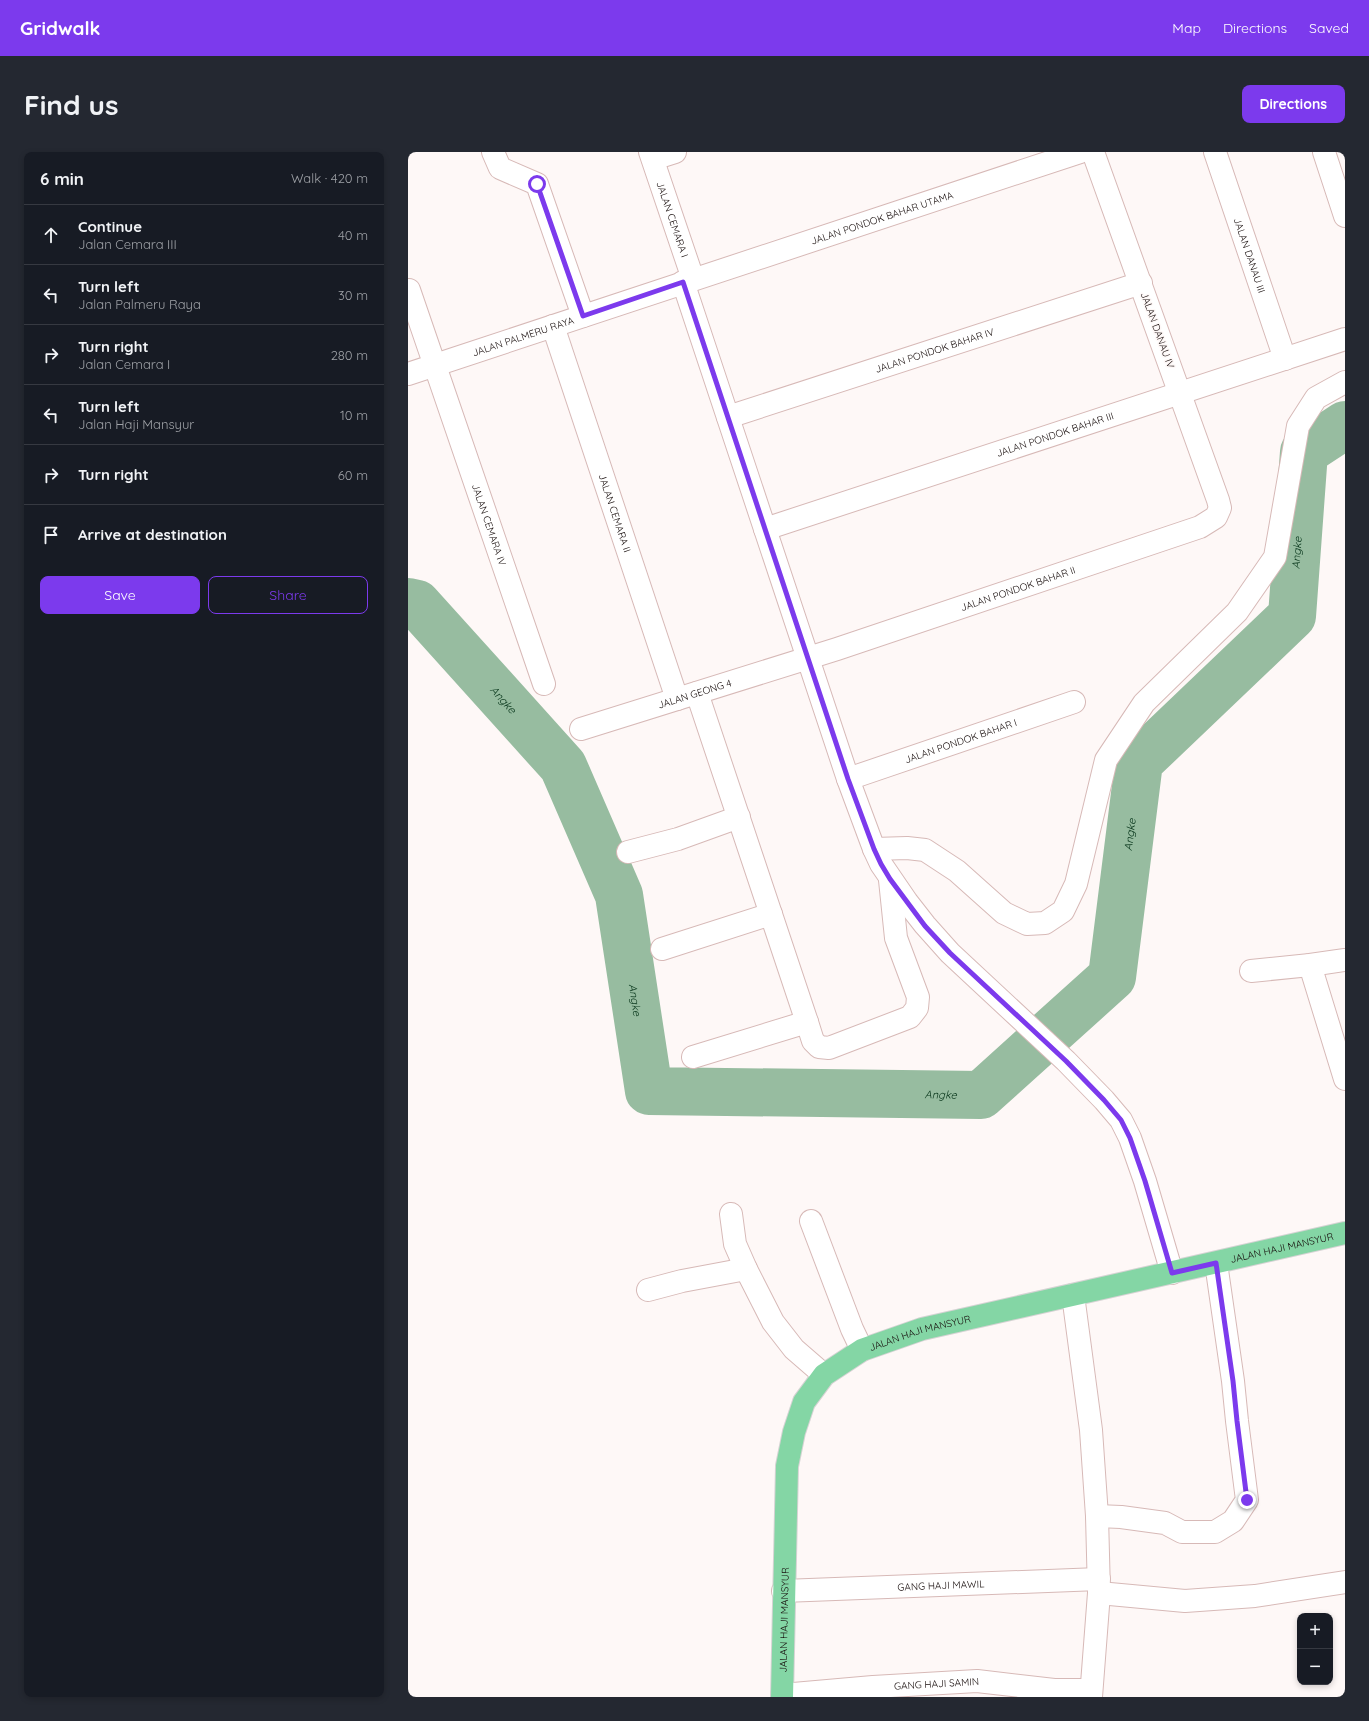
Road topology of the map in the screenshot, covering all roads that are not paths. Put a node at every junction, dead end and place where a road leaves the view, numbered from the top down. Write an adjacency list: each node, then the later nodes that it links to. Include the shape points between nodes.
1 (493, 152): 12 (street, via 500,168 537,184)
2 (675, 152): 7 (street)
3 (1080, 152): 9 (street, JALAN PONDOK BAHAR UTAMA)
4 (1093, 152): 10 (street, JALAN DANAU IV)
5 (1215, 152): 15 (street, JALAN DANAU III)
6 (1324, 152): 8 (street)
7 (651, 156): 9 (street, JALAN CEMARA I)
8 (1345, 216)
9 (688, 281): 12 (street, JALAN PALMERU RAYA); 20 (street, JALAN CEMARA I)
10 (1141, 283): 19 (street, JALAN DANAU IV); 20 (street, JALAN PONDOK BAHAR IV)
11 (410, 290): 16 (street, JALAN CEMARA IV)
12 (583, 316): 13 (street, JALAN PALMERU RAYA)
13 (552, 326): 16 (street, JALAN PALMERU RAYA); 26 (street, JALAN CEMARA II)
14 (1345, 339): 15 (street, JALAN PONDOK BAHAR III)
15 (1285, 359): 19 (street, JALAN PONDOK BAHAR III)
16 (435, 365): 17 (street, JALAN PALMERU RAYA); 24 (street, JALAN CEMARA IV)
17 (408, 374)
18 (1345, 382): 31 (street, via 1316,398 1298,426 1275,556 1237,612 1144,703 1106,760 1076,884 1063,911 1045,923 1027,924 1004,914 957,871 925,850)
19 (1181, 394): 21 (street, JALAN DANAU IV); 22 (street, JALAN PONDOK BAHAR III)
20 (728, 417): 22 (street, JALAN CEMARA I)
21 (1220, 508): 23 (street, JALAN PONDOK BAHAR II, via 1216,517 1200,527)
22 (765, 529): 23 (street, JALAN CEMARA I)
23 (808, 658): 25 (street, JALAN GEONG 4); 29 (street, JALAN CEMARA I)
24 (544, 684)
25 (697, 693): 26 (street, JALAN GEONG 4); 30 (street)
26 (677, 699): 28 (street, JALAN GEONG 4)
27 (1074, 702): 29 (street, JALAN PONDOK BAHAR I)
28 (581, 730)
29 (848, 779): 31 (street, JALAN CEMARA I)
30 (739, 817): 32 (street, via 678,839); 34 (street)
31 (874, 849): 33 (street, JALAN CEMARA I)
32 (628, 852)
33 (890, 879): 39 (street, via 896,938 918,997 917,1008 910,1017 829,1048 819,1047 813,1041); 47 (street, JALAN CEMARA I, via 925,926 950,953 1066,1061 1121,1120 1150,1194)
34 (771, 914): 35 (street); 39 (street)
35 (662, 949)
36 (1345, 960): 37 (street)
37 (1310, 966): 38 (street); 41 (street)
38 (1251, 971)
39 (807, 1022): 40 (street)
40 (693, 1057)
41 (1345, 1079)
42 (731, 1214): 46 (street, via 735,1244)
43 (811, 1221): 50 (street)
44 (1345, 1233): 45 (main road, JALAN HAJI MANSYUR)
45 (1216, 1263): 47 (main road, JALAN HAJI MANSYUR); 52 (street, via 1247,1500 1233,1521 1215,1532 1182,1532 1165,1523)
46 (746, 1269): 48 (street); 51 (street, via 773,1322 794,1349)
47 (1172, 1273): 49 (main road, JALAN HAJI MANSYUR)
48 (648, 1290)
49 (1073, 1295): 50 (main road, JALAN HAJI MANSYUR, via 922,1329); 52 (street, via 1091,1430)
50 (862, 1350): 51 (main road, JALAN HAJI MANSYUR)
51 (824, 1375): 55 (main road, JALAN HAJI MANSYUR, via 804,1402 787,1466)
52 (1097, 1516): 54 (street)
53 (1345, 1582): 54 (street, GANG HAJI MAWIL, via 1255,1596 1185,1601)
54 (1099, 1586): 55 (street, GANG HAJI MAWIL); 56 (street)
55 (783, 1591): 57 (main road, JALAN HAJI MANSYUR)
56 (1091, 1694): 57 (street, GANG HAJI SAMIN, via 977,1681)
57 (782, 1696)

